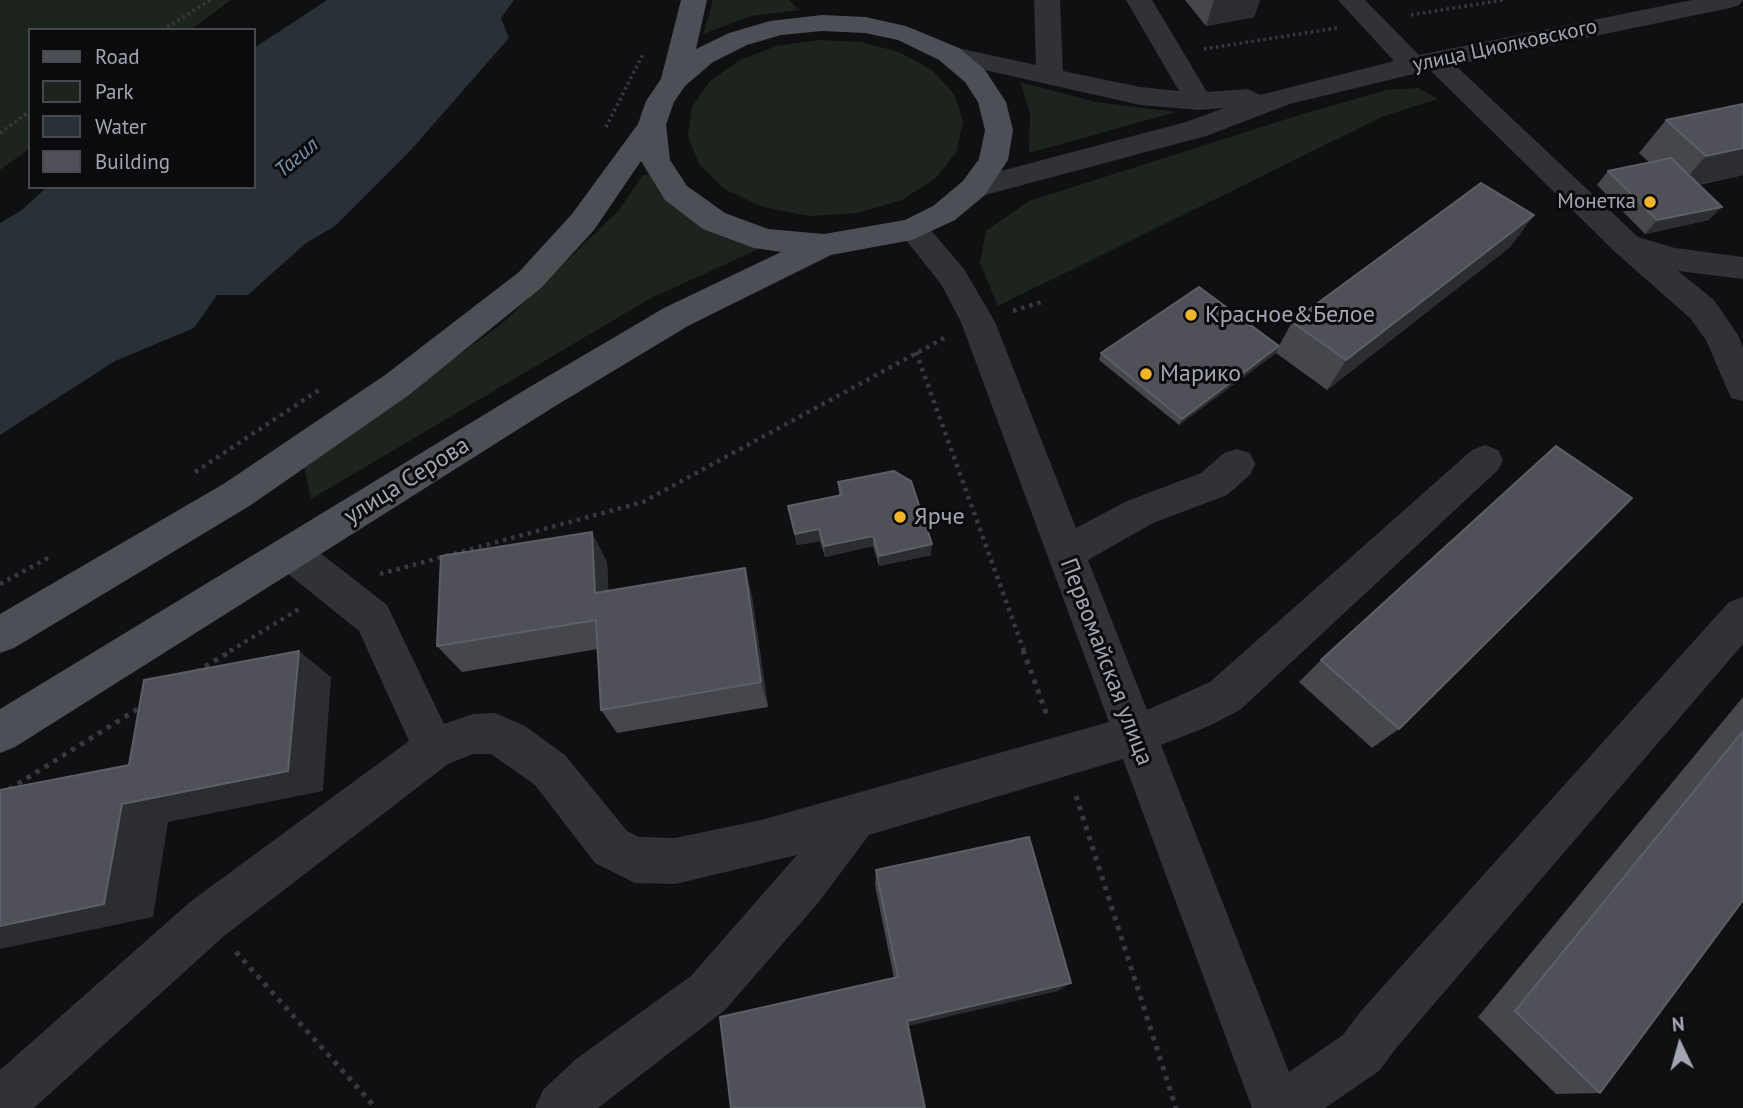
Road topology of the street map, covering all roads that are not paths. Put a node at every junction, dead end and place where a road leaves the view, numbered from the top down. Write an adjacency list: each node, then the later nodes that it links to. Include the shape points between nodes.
1 (694, 0): 12 (main road)
2 (834, 0): 8 (main road)
3 (1046, 0): 11 (street)
4 (1139, 0): 14 (street)
5 (1351, 0): 10 (street)
6 (1730, 0): 7 (street, улица Циолковского)
7 (1649, 7): 10 (street, улица Циолковского)
8 (906, 34): 9 (main road); 12 (main road, via 865,25 779,27 703,56)
9 (949, 54): 11 (street, улица Циолковского); 16 (main road, via 975,76 992,102 999,130 992,160)
10 (1424, 63): 13 (street, улица Циолковского); 18 (street)
11 (1050, 76): 14 (street, улица Циолковского, via 1140,96)
12 (675, 80): 15 (main road)
13 (1281, 97): 14 (street, улица Циолковского); 16 (street, улица Циолковского, via 1196,129)
14 (1199, 101)
15 (652, 125): 19 (main road, via 655,160 676,193 714,221 765,240); 27 (main road, via 611,187 530,280 438,353 238,494)
16 (974, 188): 17 (main road, via 944,213)
17 (912, 229): 19 (main road); 25 (street, Первомайская улица, via 953,277 978,322)
18 (1626, 244): 20 (street, via 1675,259); 21 (street, via 1714,322)
19 (824, 245): 24 (main road, улица Серова, via 676,317)
20 (1743, 268)
21 (1743, 388)
22 (1485, 460): 29 (street, via 1225,696)
23 (1237, 464): 25 (street, via 1214,484 1140,512)
24 (292, 553): 28 (main road, улица Серова); 30 (street, via 373,618)
25 (1065, 553): 29 (street, Первомайская улица)
26 (1743, 615): 33 (street, via 1361,1053)
27 (0, 635)
28 (0, 733)
29 (1134, 735): 31 (street); 33 (street, Первомайская улица)
30 (434, 748): 31 (street, via 473,734 495,733 510,741 550,771 611,847 635,860 676,861); 32 (street, via 207,919)
31 (855, 817): 34 (street, via 802,887 708,993 594,1077)
32 (0, 1104)
33 (1277, 1107)
34 (561, 1108)

